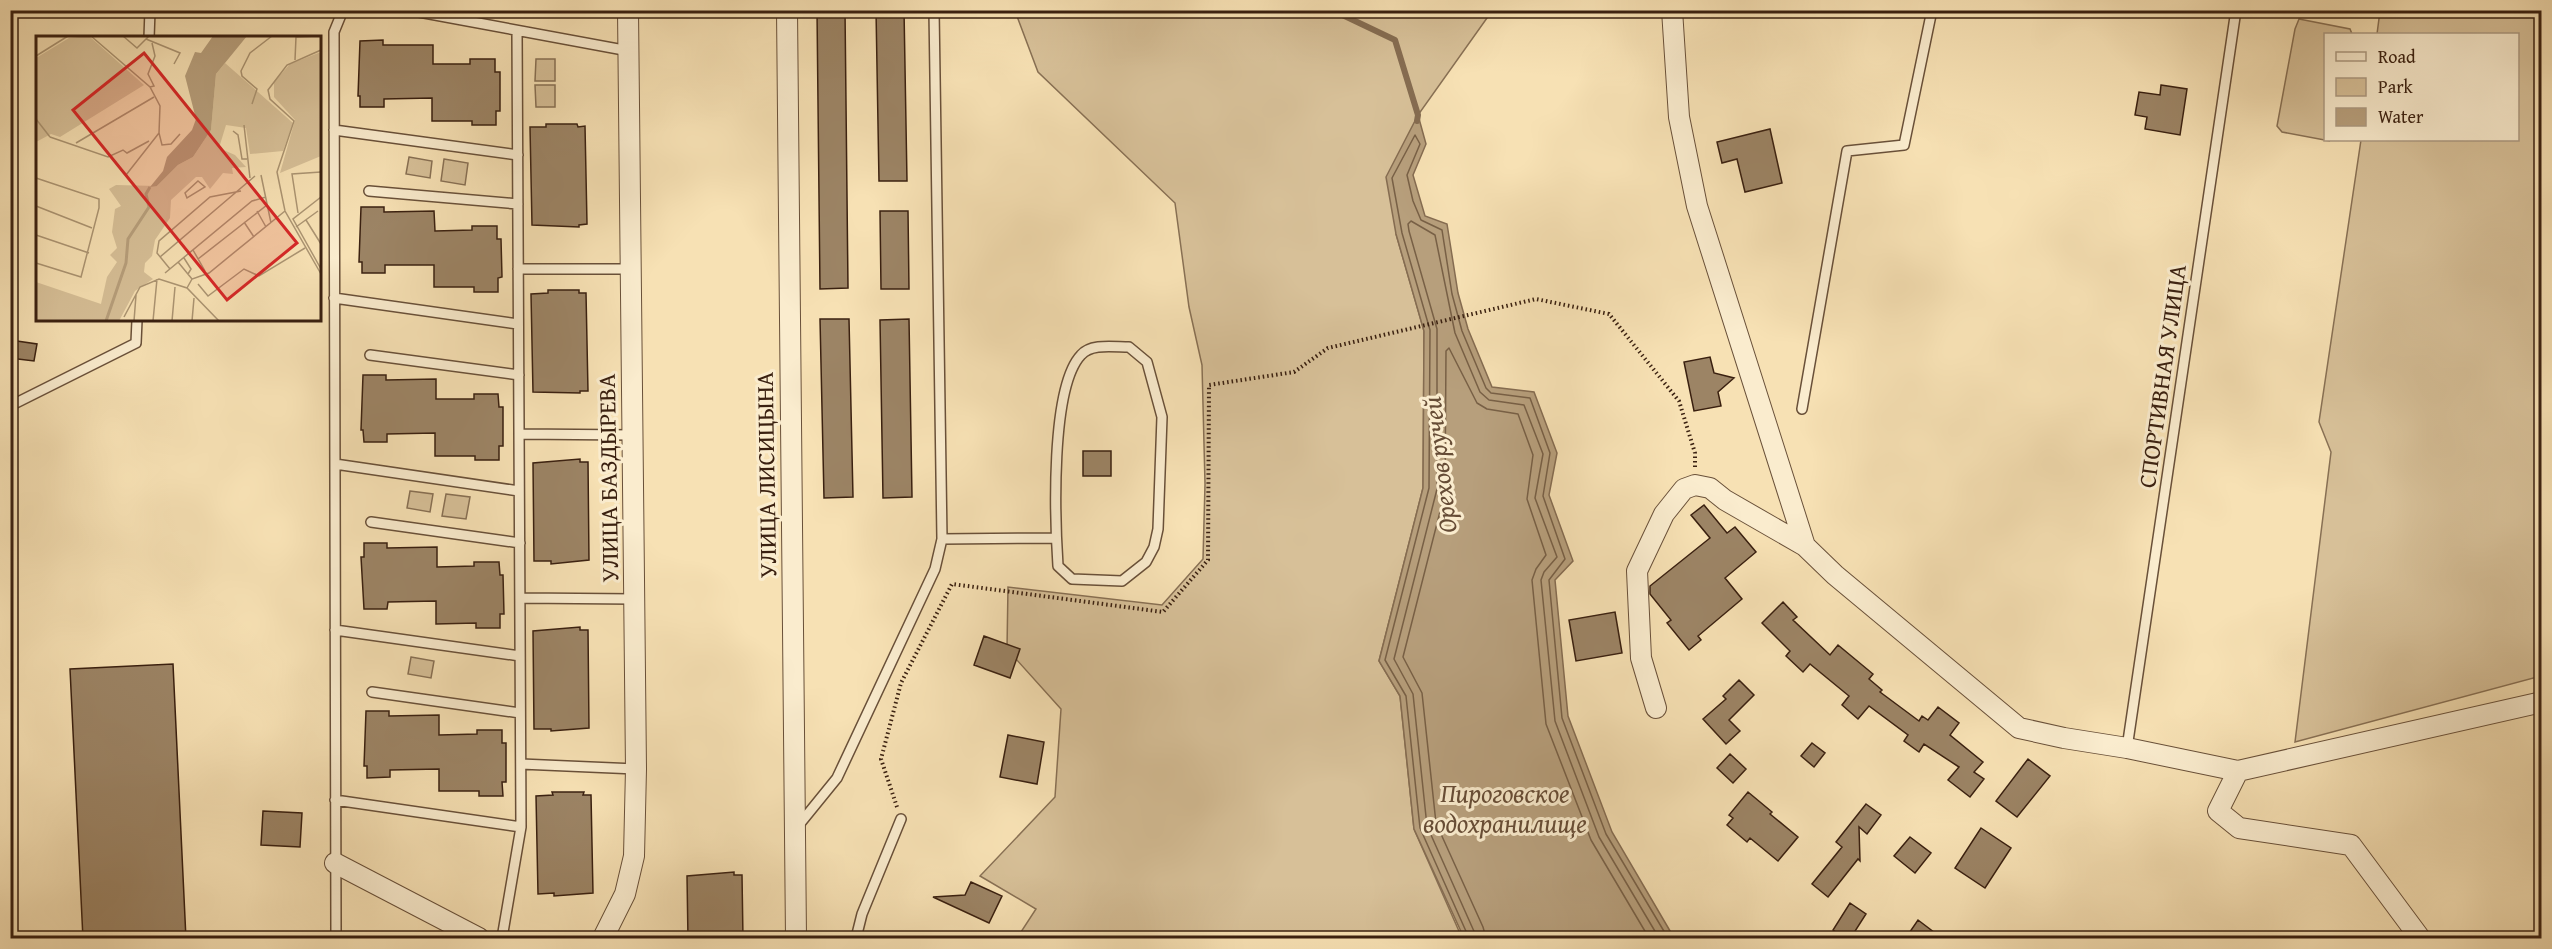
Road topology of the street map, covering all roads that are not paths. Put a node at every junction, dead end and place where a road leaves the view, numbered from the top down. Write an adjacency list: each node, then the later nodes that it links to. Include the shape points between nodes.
1 (150, 10): 11 (lane)
2 (343, 10): 13 (lane, via 334,32)
3 (408, 10): 10 (lane)
4 (628, 10): 12 (street, УЛИЦА БАЗДЫРЕВА)
5 (787, 10): 50 (street, УЛИЦА ЛИСИЦЫНА)
6 (934, 10): 32 (lane)
7 (1672, 10): 34 (street, via 1678,117 1697,206)
8 (1932, 10): 25 (lane, via 1904,145 1847,151)
9 (2236, 10): 43 (lane, СПОРТИВНАЯ УЛИЦА)
10 (517, 31): 12 (lane); 14 (lane)
11 (149, 36)
12 (628, 51): 18 (street, УЛИЦА БАЗДЫРЕВА)
13 (334, 130): 14 (lane); 19 (lane)
14 (518, 155): 16 (lane)
15 (369, 190): 16 (lane)
16 (518, 204): 17 (lane)
17 (518, 269): 18 (lane); 21 (lane)
18 (631, 269): 27 (street, УЛИЦА БАЗДЫРЕВА)
19 (334, 298): 21 (lane); 28 (lane)
20 (137, 321): 24 (lane, via 136,344)
21 (519, 324): 23 (lane)
22 (370, 355): 23 (lane)
23 (519, 375): 26 (lane)
24 (10, 405)
25 (1802, 409)
26 (519, 434): 27 (lane); 29 (lane)
27 (633, 435): 36 (street, УЛИЦА БАЗДЫРЕВА)
28 (335, 464): 29 (lane); 37 (lane)
29 (519, 491): 33 (lane)
30 (371, 522): 33 (lane)
31 (1056, 538): 31 (lane, via 1058,566 1072,579 1122,580 1146,562 1154,547 1162,417 1147,362 1129,346 1090,348 1074,365 1058,421); 32 (lane)
32 (942, 539): 50 (lane, via 935,569 837,778)
33 (520, 543): 35 (lane)
34 (1805, 546): 41 (street, via 1710,488 1695,485 1684,489 1664,514 1637,571 1641,658); 43 (street, via 2019,728)
35 (520, 598): 36 (lane); 38 (lane)
36 (634, 599): 45 (street, УЛИЦА БАЗДЫРЕВА)
37 (335, 630): 38 (lane); 47 (lane)
38 (520, 656): 42 (lane)
39 (372, 692): 42 (lane)
40 (2541, 702): 46 (street)
41 (1656, 708)
42 (520, 713): 44 (lane)
43 (2127, 748): 46 (street)
44 (520, 764): 45 (lane); 49 (lane)
45 (636, 769): 55 (street, УЛИЦА БАЗДЫРЕВА, via 634,856 625,894)
46 (2238, 771): 58 (street, via 2218,811 2239,828 2351,845)
47 (335, 800): 49 (lane); 51 (lane)
48 (901, 819): 57 (lane, via 862,914)
49 (521, 827): 54 (lane)
50 (795, 830): 56 (street, УЛИЦА ЛИСИЦЫНА)
51 (335, 863): 52 (lane); 53 (street)
52 (336, 939)
53 (479, 939)
54 (502, 939)
55 (603, 939)
56 (796, 939)
57 (856, 939)
58 (2420, 939)

